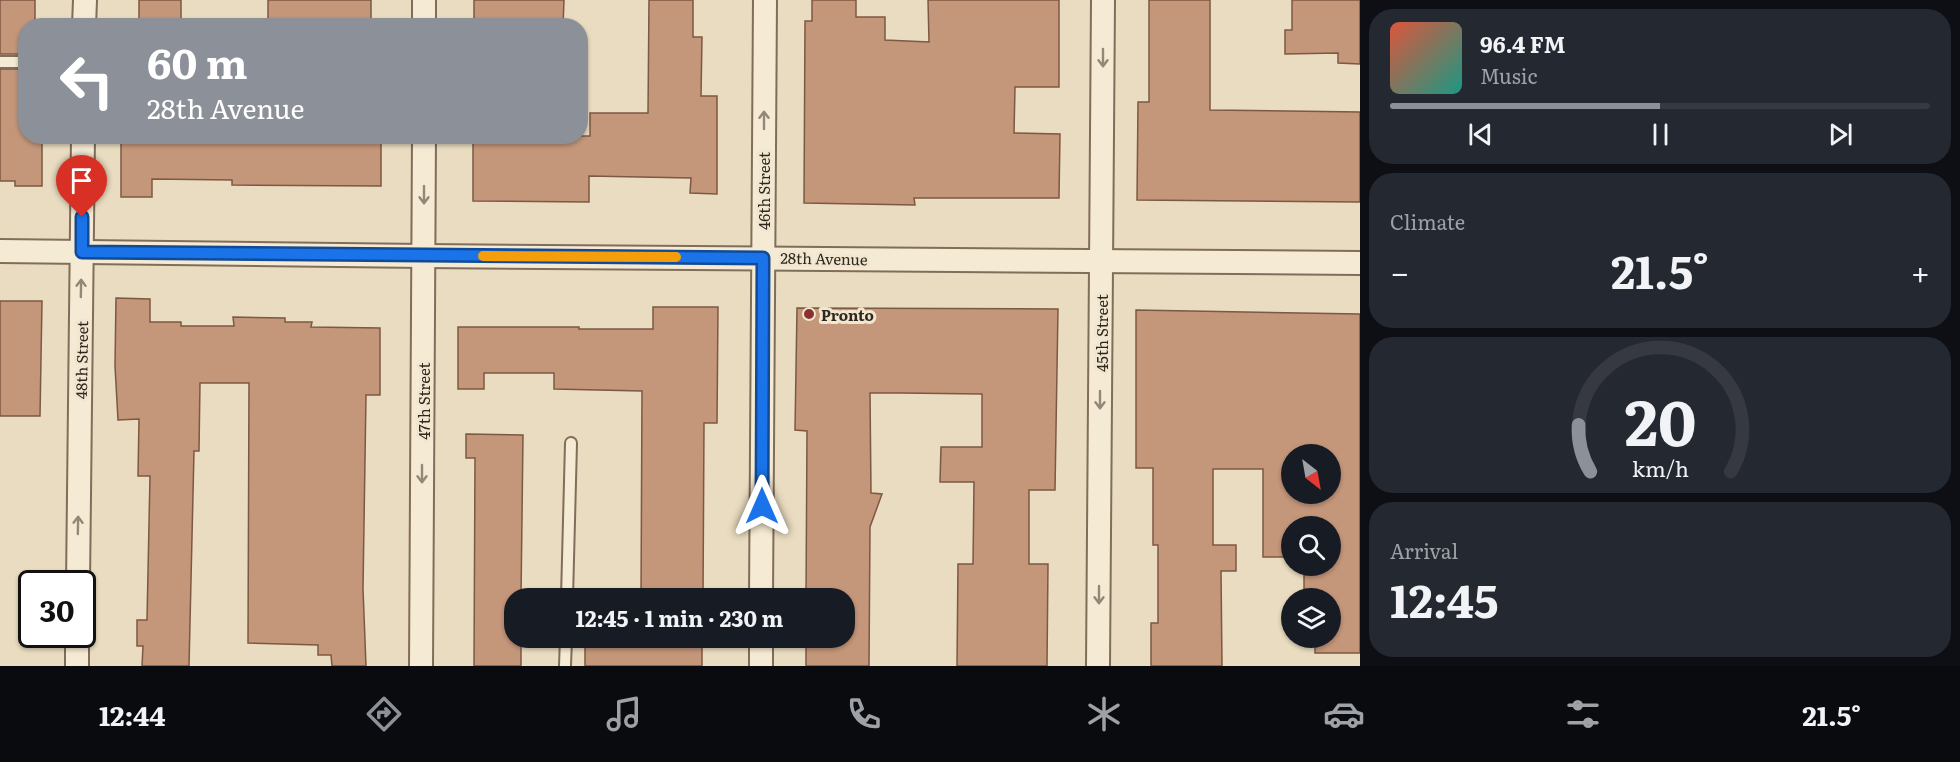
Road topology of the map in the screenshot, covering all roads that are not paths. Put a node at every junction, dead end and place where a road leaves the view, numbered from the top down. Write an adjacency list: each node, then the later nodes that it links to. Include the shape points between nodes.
1 (85, 0): 5 (street)
2 (424, 0): 6 (street)
3 (765, 0): 14 (street, 46th Street, one-way to 3)
4 (1103, 0): 15 (street, 45th Street, one-way to 15)
5 (84, 18)
6 (424, 18)
7 (0, 62): 8 (lane)
8 (18, 62)
9 (83, 144): 12 (street, 48th Street)
10 (424, 144): 13 (street, 47th Street, one-way to 13)
11 (0, 251): 12 (street, 28th Avenue)
12 (82, 252): 13 (street, 28th Avenue); 18 (street, 48th Street, one-way to 12)
13 (424, 256): 14 (street, 28th Avenue); 25 (street, 47th Street, one-way to 25)
14 (763, 258): 15 (street, 28th Avenue); 20 (street, 46th Street)
15 (1101, 261): 16 (street, 28th Avenue); 28 (street, 45th Street, one-way to 28)
16 (1360, 263)
17 (571, 443): 19 (lane)
18 (78, 570)
19 (567, 588)
20 (761, 588)
21 (77, 648): 24 (street)
22 (566, 648): 26 (lane)
23 (761, 648): 27 (street)
24 (77, 666)
25 (421, 666)
26 (565, 666)
27 (761, 666)
28 (1098, 666)

